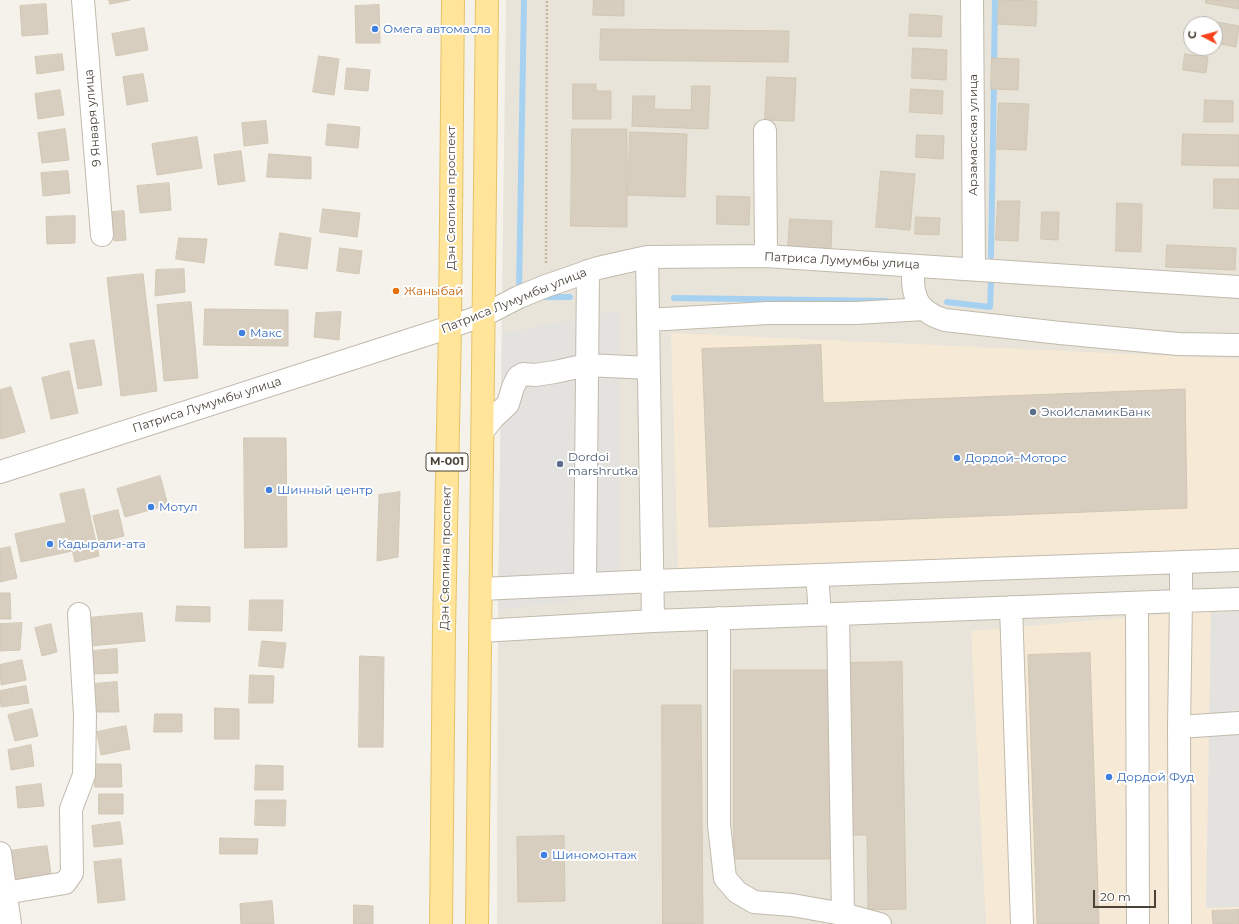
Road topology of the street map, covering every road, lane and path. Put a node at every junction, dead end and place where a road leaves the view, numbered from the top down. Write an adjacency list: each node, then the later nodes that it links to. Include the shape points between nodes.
1 (83, 0): 7 (street, 9 Января улица)
2 (453, 0): 18 (main road, Дэн Сяопина проспект / M-001)
3 (487, 0): 16 (main road, M-001)
4 (547, 0): 13 (path)
5 (972, 0): 11 (street, Арзамасская улица)
6 (765, 131): 8 (street)
7 (102, 235)
8 (766, 256): 9 (street, Патриса Лумумбы улица); 10 (street, Патриса Лумумбы улица)
9 (646, 257): 12 (street, Патриса Лумумбы улица); 17 (street)
10 (913, 266): 11 (street, Патриса Лумумбы улица); 15 (street, via 915,295)
11 (974, 269): 14 (street, Патриса Лумумбы улица)
12 (588, 271): 13 (street, Патриса Лумумбы улица); 20 (street)
13 (546, 286): 16 (street, Патриса Лумумбы улица, via 519,296)
14 (1239, 287)
15 (924, 309): 17 (street, via 856,313 768,313); 19 (street, via 934,317 952,321 1178,344)
16 (484, 315): 18 (street, Патриса Лумумбы улица); 22 (main road, M-001)
17 (648, 320): 21 (street)
18 (450, 327): 23 (street, Патриса Лумумбы улица); 45 (main road, Дэн Сяопина проспект / M-001)
19 (1239, 345)
20 (587, 365): 21 (street); 22 (street, via 518,376 508,404 492,418); 28 (street)
21 (649, 368): 27 (street)
22 (483, 431): 29 (main road, M-001)
23 (0, 472)
24 (1239, 560): 25 (street)
25 (1181, 562): 26 (street); 31 (street)
26 (817, 575): 27 (street); 35 (street)
27 (653, 581): 28 (street); 37 (street)
28 (585, 584): 29 (street)
29 (481, 588): 38 (main road, M-001)
30 (1239, 599): 31 (street)
31 (1181, 601): 32 (street); 40 (street)
32 (1137, 602): 33 (street); 49 (street)
33 (1011, 607): 35 (street); 48 (street)
34 (79, 614): 42 (street, via 85,716 84,775 71,809 72,873 65,883)
35 (829, 614): 36 (street); 43 (street)
36 (719, 618): 37 (street); 43 (street, via 719,825 725,878 737,892 754,902 792,905)
37 (653, 621): 38 (street)
38 (481, 631): 46 (main road, M-001)
39 (1239, 723): 40 (street)
40 (1179, 727): 50 (street)
41 (0, 853): 42 (street)
42 (5, 892): 44 (street)
43 (843, 914): 47 (street)
44 (10, 924)
45 (441, 924)
46 (477, 924)
47 (880, 924)
48 (1022, 924)
49 (1138, 924)
50 (1180, 924)

